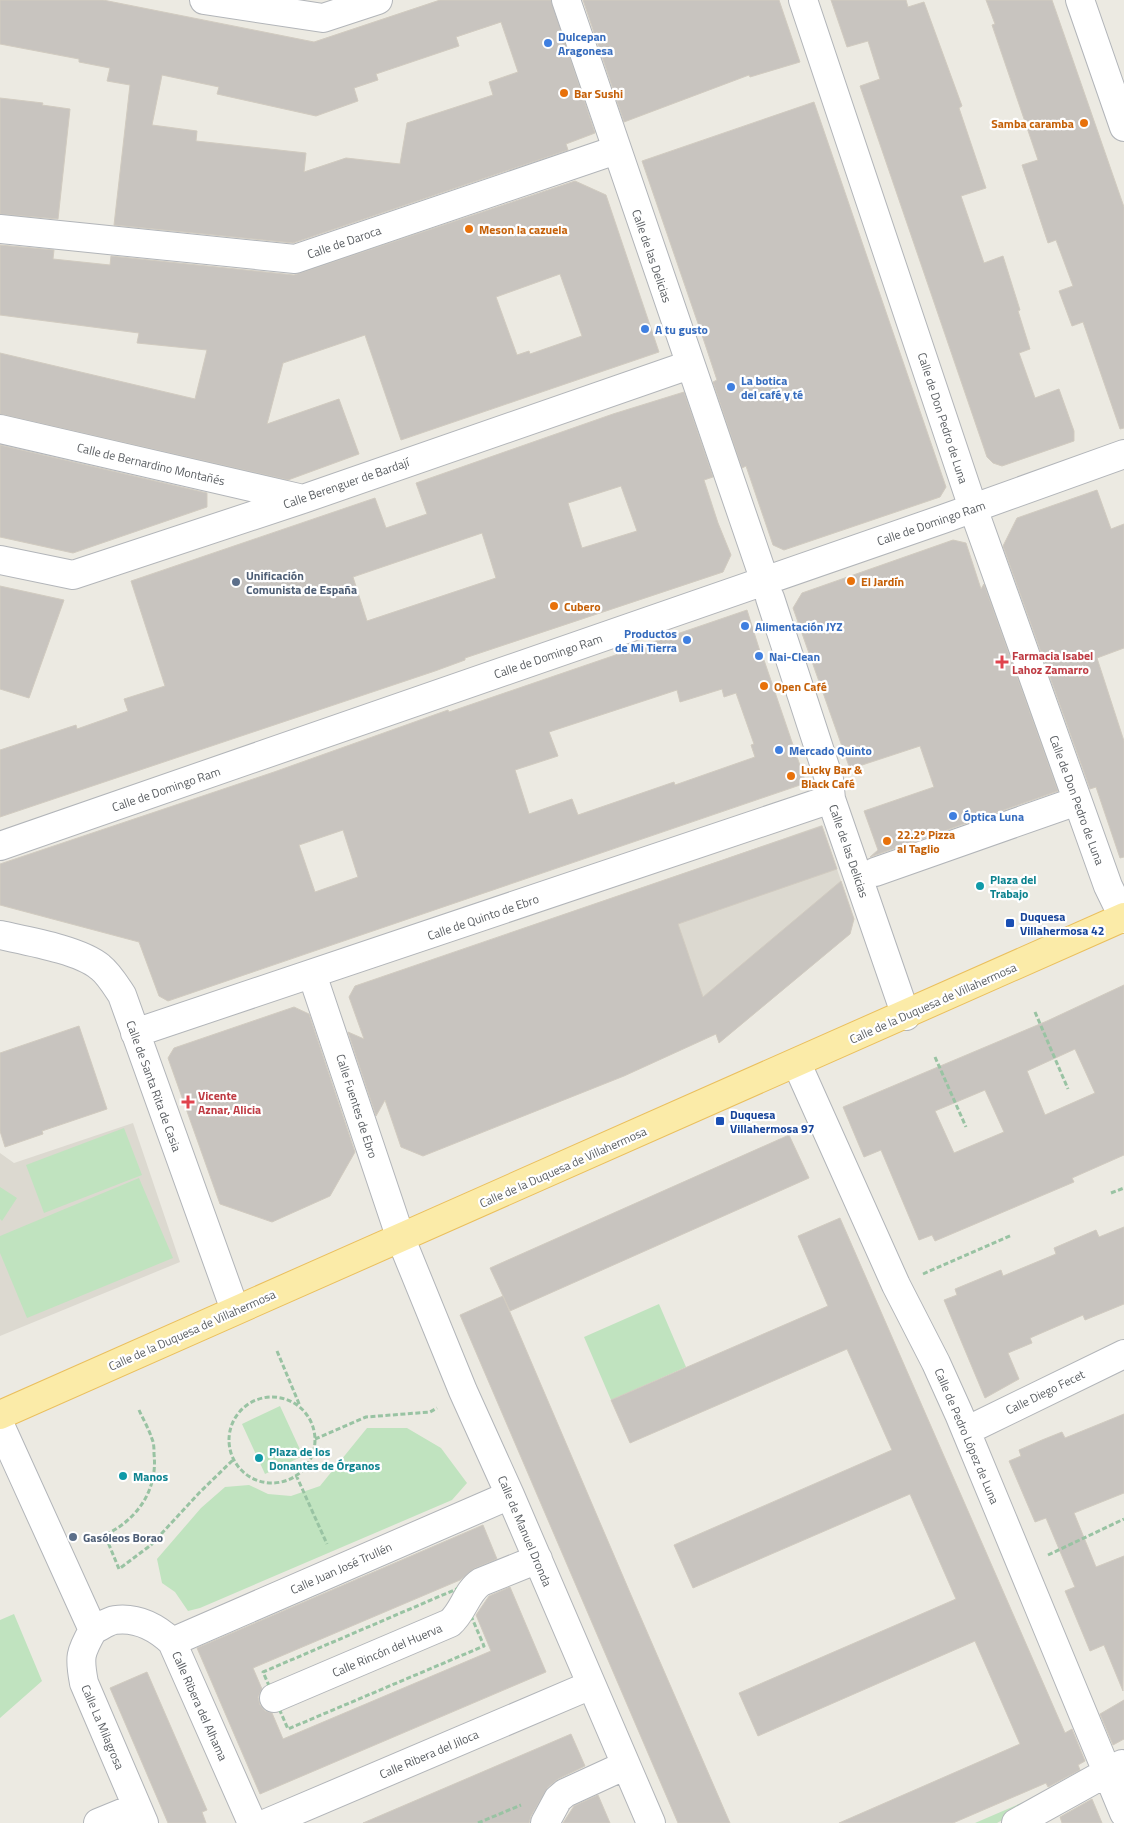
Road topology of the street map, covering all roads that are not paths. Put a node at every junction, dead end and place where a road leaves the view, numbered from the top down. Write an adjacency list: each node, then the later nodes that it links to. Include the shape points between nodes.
1 (204, 0): 2 (street, via 323,18)
2 (378, 0)
3 (566, 0): 7 (street, Calle de las Delicias)
4 (803, 0): 13 (street, Calle de Don Pedro de Luna)
5 (1080, 0): 6 (street)
6 (1124, 127)
7 (616, 150): 8 (street, Calle de Daroca, via 295,259); 9 (street, Calle de las Delicias)
8 (0, 229)
9 (690, 365): 12 (street, Calle Berenguer de Bardají); 15 (street, Calle de las Delicias)
10 (0, 429): 12 (street, Calle de Bernardino Montañés)
11 (1124, 454): 13 (street, Calle de Domingo Ram)
12 (303, 499): 14 (street, Calle Berenguer de Bardají, via 73,576)
13 (973, 508): 18 (street, Calle de Don Pedro de Luna); 19 (street, Calle de Domingo Ram)
14 (0, 560)
15 (760, 568)
16 (770, 598): 17 (street, Calle de las Delicias, via 829,779)
17 (830, 799): 23 (street, Calle de Quinto de Ebro); 24 (street, Calle de las Delicias)
18 (1077, 801): 20 (street); 21 (street, Calle de Don Pedro de Luna, via 1108,886)
19 (0, 846)
20 (875, 872)
21 (1124, 918): 24 (main road, Calle de la Duquesa de Villahermosa)
22 (0, 935): 25 (street, Calle de Santa Rita de Casia, via 76,954 100,967 122,995)
23 (312, 974): 25 (street, Calle de Quinto de Ebro); 27 (street, Calle Fuentes de Ebro)
24 (906, 1016): 26 (main road, Calle de la Duquesa de Villahermosa)
25 (135, 1033): 28 (street, Calle de Santa Rita de Casia)
26 (797, 1064): 27 (main road, Calle de la Duquesa de Villahermosa); 32 (street, Calle de Pedro López de Luna, via 896,1285)
27 (401, 1239): 28 (main road, Calle de la Duquesa de Villahermosa); 33 (street, Calle de Manuel Dronda, via 463,1392)
28 (235, 1310): 30 (main road, Calle de la Duquesa de Villahermosa)
29 (1124, 1354): 32 (street, Calle Diego Fecet)
30 (0, 1415)
31 (0, 1425): 35 (street)
32 (966, 1431): 40 (street, Calle de Pedro López de Luna, via 1022,1568)
33 (510, 1494): 34 (street, Calle de Manuel Dronda); 36 (street, Calle Juan José Trullén)
34 (538, 1559): 37 (street, Calle de Manuel Dronda); 38 (street, Calle Rincón del Huerva, via 473,1587 458,1616 450,1623)
35 (93, 1630): 36 (street, Calle Ribera del Alhama, via 114,1620 144,1622); 42 (street, Calle La Milagrosa, via 82,1650 80,1665 84,1683)
36 (172, 1642): 44 (street, Calle Ribera del Alhama)
37 (592, 1685): 39 (street, Calle de Manuel Dronda); 45 (street, Calle Ribera del Jiloca)
38 (274, 1698)
39 (626, 1765): 46 (street, via 565,1793); 47 (street, Calle de Manuel Dronda)
40 (1115, 1768): 41 (street, Calle de Pedro López de Luna); 48 (street)
41 (1124, 1814)
42 (140, 1815): 43 (street)
43 (98, 1823)
44 (252, 1823)
45 (267, 1823)
46 (545, 1823)
47 (651, 1823)
48 (1016, 1823)

